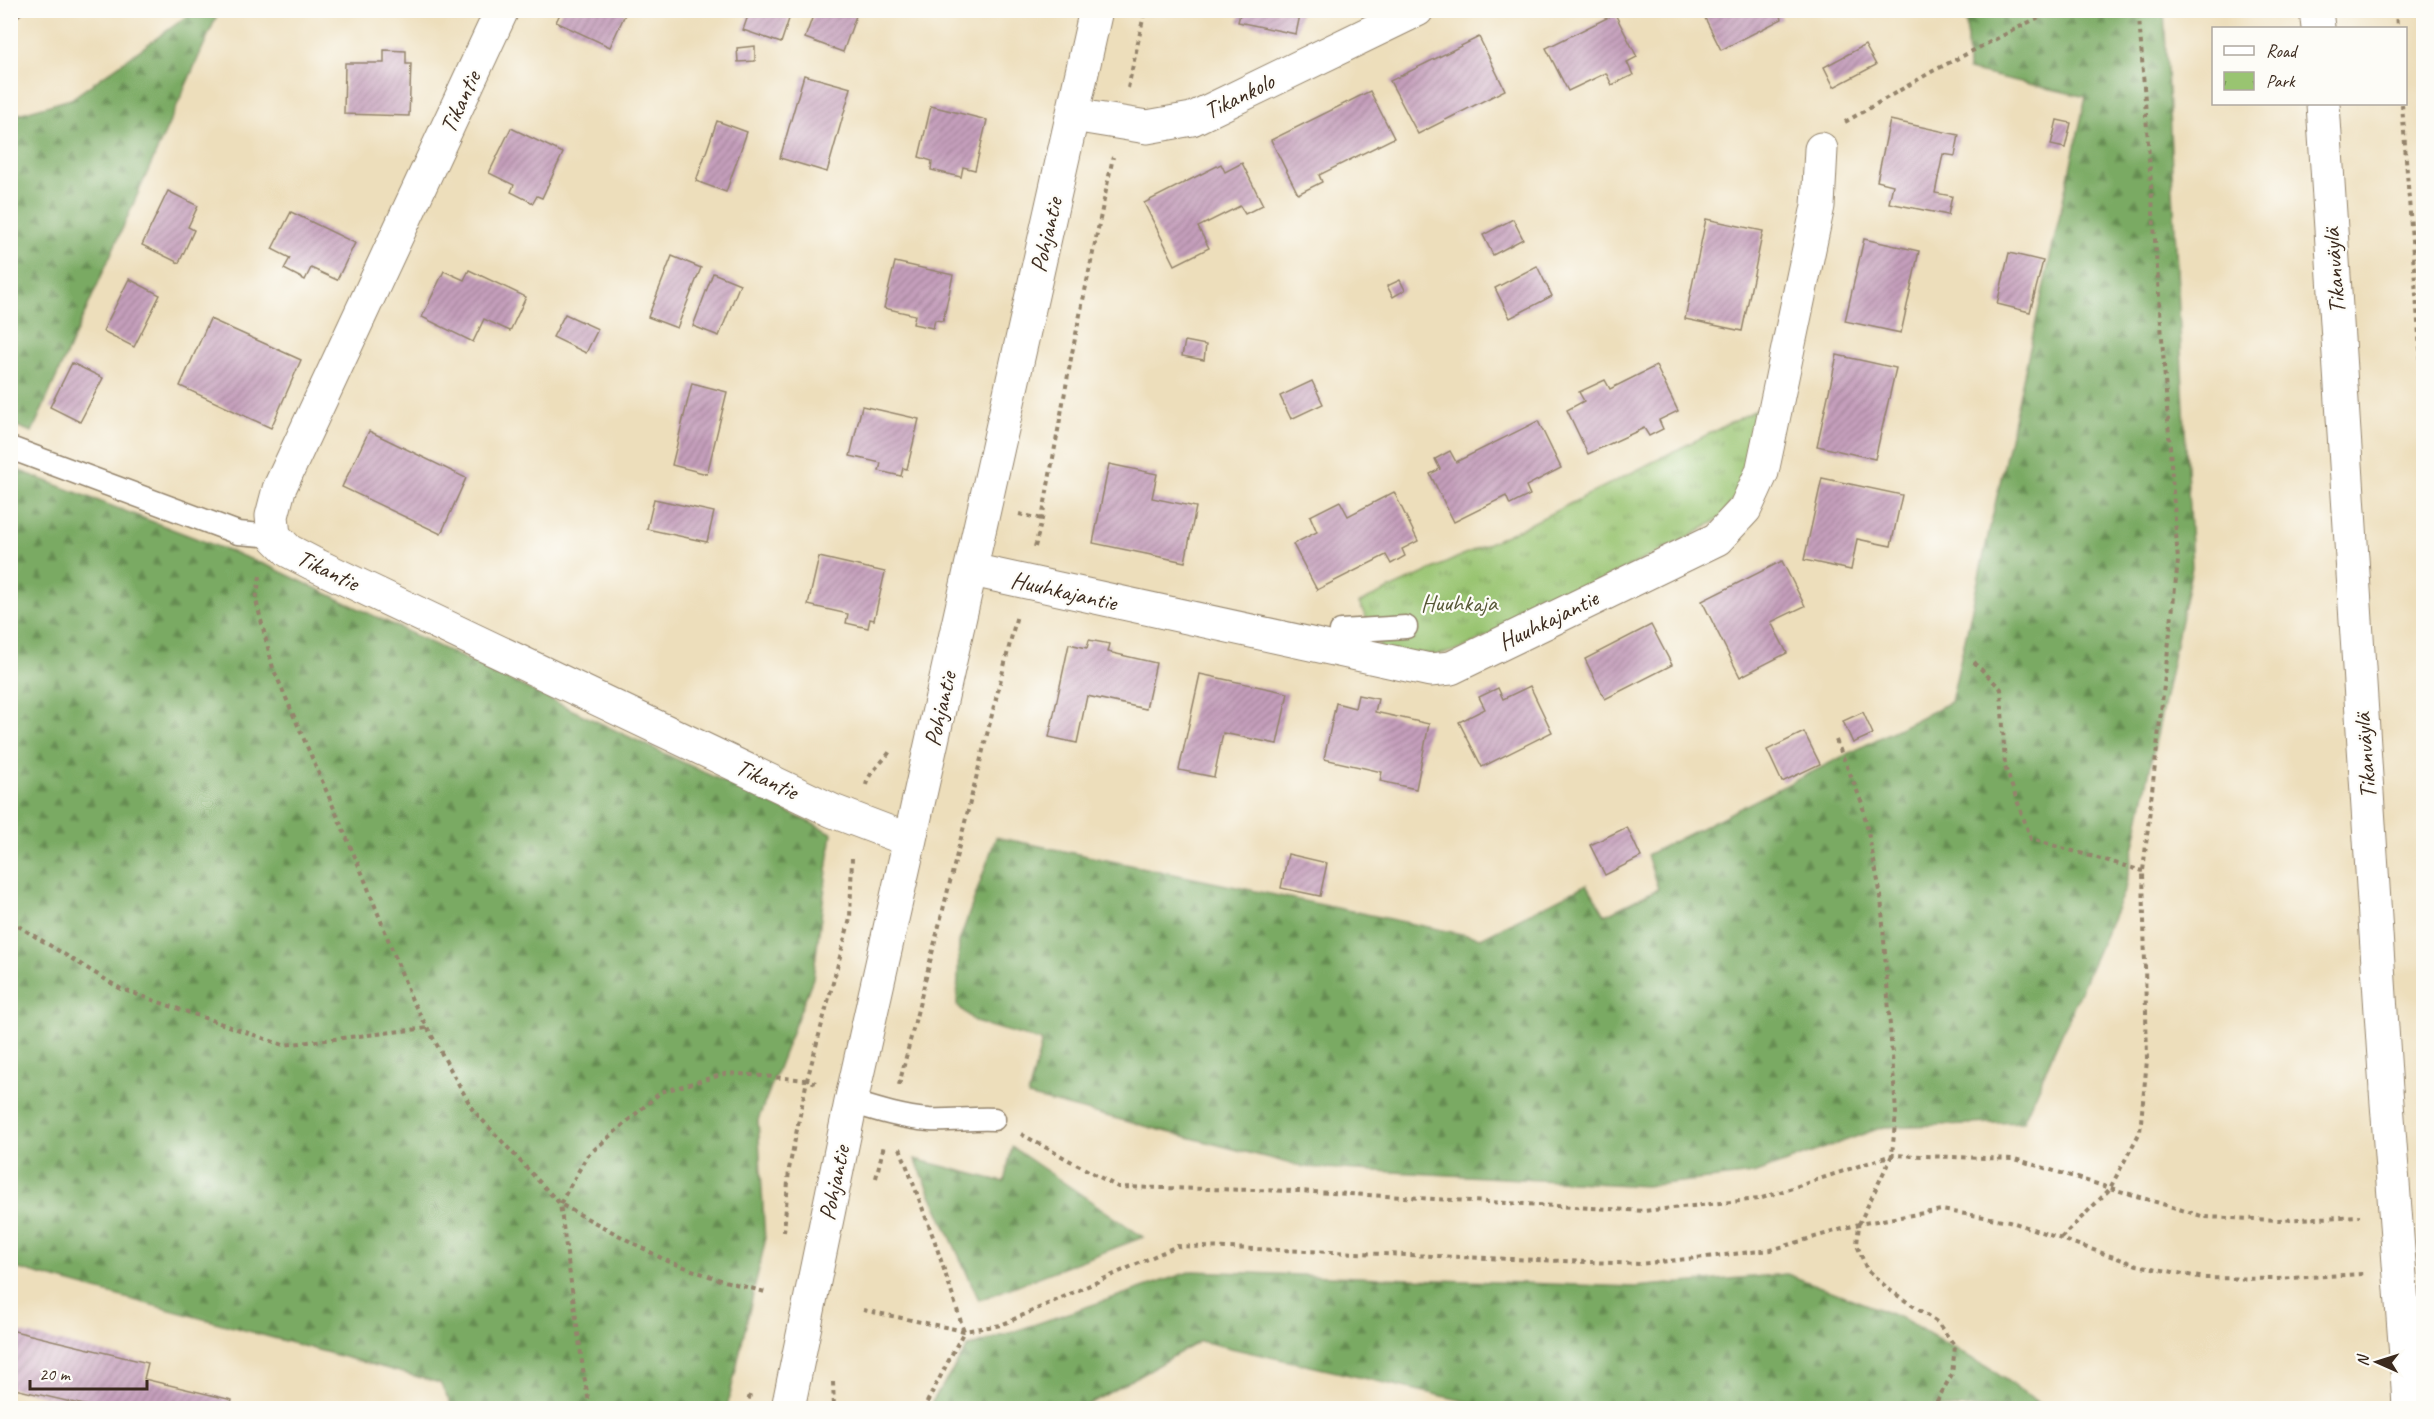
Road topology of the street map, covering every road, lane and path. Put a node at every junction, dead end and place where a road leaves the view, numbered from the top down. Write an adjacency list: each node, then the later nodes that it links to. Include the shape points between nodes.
1 (502, 10): 18 (street, Tikantie, via 279,489 272,516)
2 (1096, 10): 13 (street, Pohjantie)
3 (1145, 10): 14 (path)
4 (2053, 10): 15 (path, via 1933,70 1852,118)
5 (2134, 10): 26 (path, via 2139,16 2178,561)
6 (2316, 10): 9 (street)
7 (2396, 10): 10 (path)
8 (1403, 14): 14 (street, Tikankolo, via 1192,119 1147,127)
9 (2318, 27)
10 (2397, 27)
11 (2323, 105): 49 (street, Tikanväylä, bridge)
12 (2402, 105): 16 (path)
13 (1073, 115): 14 (street, Tikankolo); 19 (street, Pohjantie)
14 (1120, 124): 20 (path, via 1042,519)
15 (1821, 149): 20 (street, Huuhkajantie, via 1818,206 1762,472 1745,509 1716,539 1451,668 1430,670)
16 (2424, 404)
17 (13, 449): 18 (lane, via 238,533)
18 (274, 536): 25 (street, Tikantie, via 289,551 322,568 833,811); 28 (path, via 262,567 256,600 273,668)
19 (972, 570): 20 (street, Huuhkajantie); 25 (street, Pohjantie)
20 (1025, 582): 30 (path)
21 (1406, 627): 22 (lane)
22 (1341, 631)
23 (1974, 662): 26 (path, via 2001,689 2005,767 2031,839)
24 (1836, 740): 32 (path, via 1862,804 1881,896 1896,1113)
25 (909, 840): 29 (street, Pohjantie)
26 (2143, 871): 34 (path, via 2147,1060 2140,1132)
27 (10, 921): 28 (path, via 121,989 283,1045)
28 (427, 1028): 35 (path, via 473,1110)
29 (851, 1101): 30 (lane); 35 (path, via 807,1080 728,1073 661,1092 587,1156); 45 (street, Pohjantie)
30 (891, 1114): 31 (lane, via 930,1120); 33 (path); 42 (path, via 903,1161)
31 (994, 1119): 32 (path, via 1118,1187 1298,1191 1644,1211 1759,1199)
32 (1892, 1155): 34 (path, via 2014,1160); 37 (path)
33 (875, 1180)
34 (2109, 1190): 36 (path, via 2205,1217 2279,1220); 38 (path)
35 (560, 1204): 40 (path, via 665,1260); 44 (path)
36 (2368, 1216)
37 (1859, 1224): 38 (path, via 1941,1210 2009,1221); 42 (path, via 1771,1250 1640,1264 1177,1246 1001,1324); 48 (path, via 1857,1245 1867,1270 1936,1322 1955,1346 1952,1374)
38 (2061, 1238): 39 (path, via 2137,1265 2204,1278)
39 (2366, 1274)
40 (765, 1292)
41 (863, 1310): 42 (path)
42 (964, 1331): 47 (path)
43 (833, 1382): 46 (path)
44 (590, 1408)
45 (788, 1408)
46 (834, 1408)
47 (924, 1408)
48 (1934, 1408)
49 (2409, 1408)

